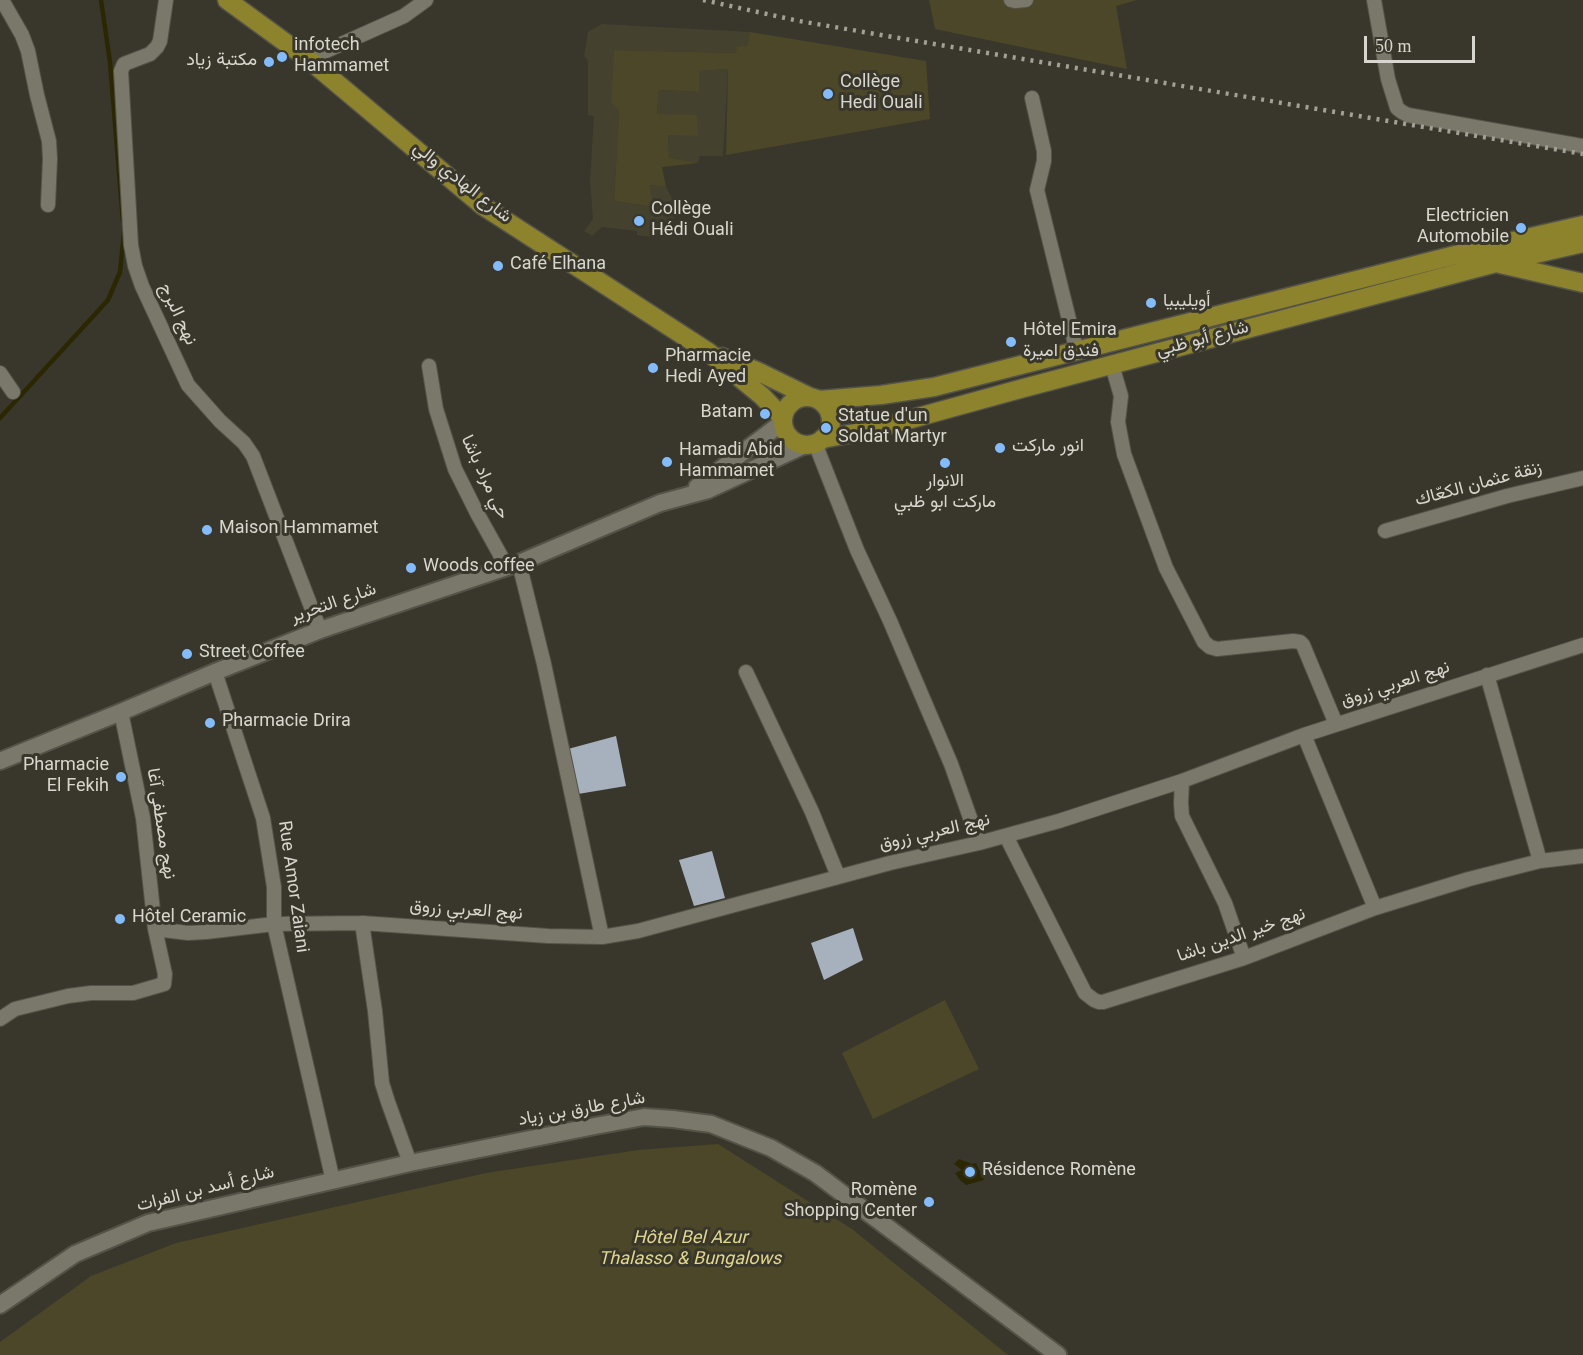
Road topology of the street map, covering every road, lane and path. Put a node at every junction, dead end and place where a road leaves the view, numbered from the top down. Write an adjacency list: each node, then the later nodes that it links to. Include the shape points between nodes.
1 (2, 0): 11 (street, via 28,51 49,141)
2 (166, 0): 31 (street, نهج البرج, via 157,47 150,54 124,64 121,71 135,266 188,386 253,456)
3 (227, 0): 8 (main road, شارع الهادي والي)
4 (426, 0): 8 (street, via 404,16)
5 (1011, 0): 6 (street)
6 (1026, 0)
7 (1374, 0): 10 (street, via 1388,79 1397,108 1402,112)
8 (308, 59): 18 (main road, شارع الهادي والي, via 483,206)
9 (1032, 98): 19 (street, via 1044,151 1037,190)
10 (1583, 146)
11 (48, 205)
12 (1583, 225): 16 (main road, شارع أبو ظبي)
13 (1583, 243): 14 (main road, شارع أبو ظبي)
14 (1496, 263): 15 (main road); 17 (main road, شارع أبو ظبي)
15 (1583, 283)
16 (1176, 326): 17 (main road); 19 (main road, شارع أبو ظبي)
17 (1182, 346): 20 (main road, شارع أبو ظبي)
18 (707, 351): 24 (main road, شارع الهادي والي); 25 (main road, شارع الهادي والي, via 762,396)
19 (1077, 352): 24 (main road, شارع أبو ظبي, via 934,387 881,395)
20 (1112, 365): 26 (main road, شارع أبو ظبي); 37 (street, via 1121,396 1118,422 1124,454 1166,568 1204,642 1217,649 1300,642)
21 (429, 366): 30 (street, حي مراد باشا, via 436,409 455,469)
22 (0, 374): 23 (street)
23 (13, 392)
24 (815, 398): 25 (main road, via 792,402); 26 (main road, via 826,406 831,423 828,432)
25 (783, 420): 26 (main road, via 789,437 796,442); 28 (street, شارع التحرير)
26 (814, 442): 28 (street, شارع التحرير); 42 (street, via 951,764)
27 (1583, 478): 29 (street, زنقة عثمان الكعّاك)
28 (706, 486): 30 (street, شارع التحرير)
29 (1385, 531)
30 (513, 565): 31 (street, شارع التحرير); 50 (street, حي مراد باشا, via 544,664)
31 (320, 630): 33 (street, شارع التحرير)
32 (1583, 645): 35 (street, نهج العربي زروق)
33 (215, 672): 36 (street, شارع التحرير); 48 (street, Rue Amor Zaiani, via 263,818 274,887)
34 (746, 672): 45 (street)
35 (1487, 675): 37 (street, نهج العربي زروق); 44 (street)
36 (121, 712): 39 (street, شارع التحرير); 49 (street, نهج مصطفى آغا, via 143,818)
37 (1336, 724): 38 (street, نهج العربي زروق)
38 (1304, 735): 40 (street, نهج العربي زروق); 46 (street)
39 (0, 761)
40 (1182, 781): 41 (street, نهج العربي زروق); 51 (street, via 1182,816 1225,903)
41 (1006, 836): 42 (street, نهج العربي زروق); 51 (street, نهج خير الدين باشا, via 1085,993 1094,1000 1103,1002)
42 (979, 843): 45 (street, نهج العربي زروق)
43 (1583, 856): 44 (street, نهج خير الدين باشا)
44 (1540, 861): 46 (street, نهج خير الدين باشا)
45 (838, 876): 50 (street, نهج العربي زروق)
46 (1375, 908): 51 (street, نهج خير الدين باشا)
47 (362, 923): 48 (street, نهج العربي زروق); 50 (street, نهج العربي زروق); 53 (street, via 382,1083)
48 (274, 924): 49 (street, via 188,933); 54 (street, Rue Amor Zaiani)
49 (154, 929): 52 (street, نهج مصطفى آغا, via 164,984 133,993 68,996 15,1009)
50 (602, 937)
51 (1244, 958)
52 (0, 1018)
53 (410, 1163): 54 (street, شارع طارق بن زياد); 56 (street, شارع طارق بن زياد, via 644,1117 711,1124 771,1148 815,1173)
54 (333, 1181): 55 (street, شارع أسد بن الفرات, via 148,1223 75,1254)
55 (0, 1305)
56 (1058, 1355)

